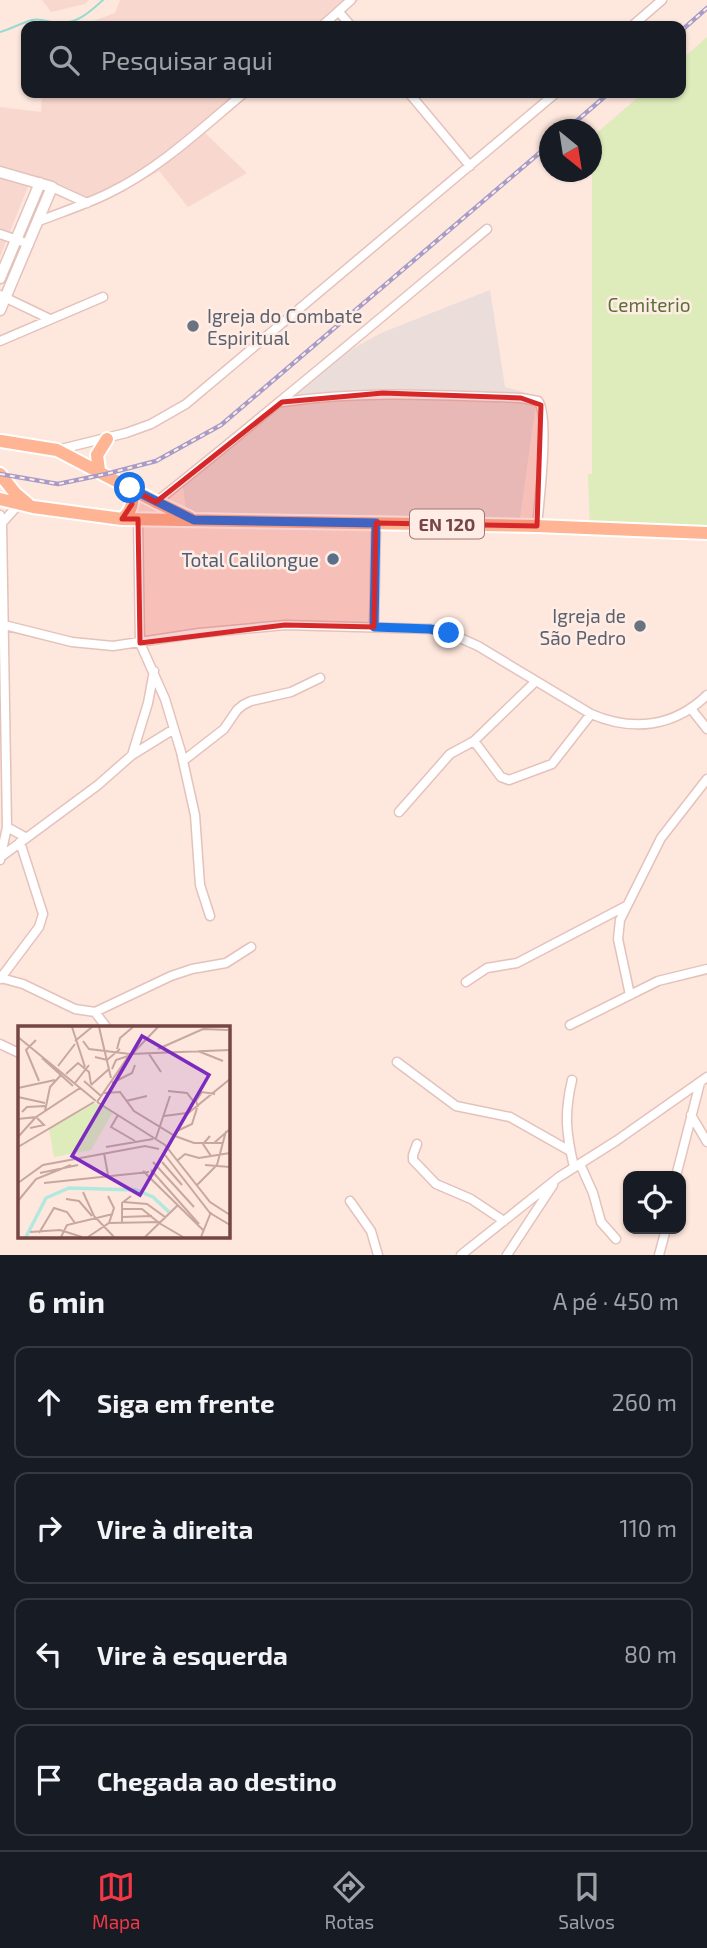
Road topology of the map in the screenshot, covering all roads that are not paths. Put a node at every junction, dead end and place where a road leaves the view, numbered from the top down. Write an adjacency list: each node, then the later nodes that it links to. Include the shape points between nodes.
1 (351, 0): 3 (street)
2 (661, 0): 6 (street)
3 (339, 12): 4 (street); 5 (street)
4 (328, 21)
5 (347, 21)
6 (638, 21)
7 (238, 98): 14 (street, via 135,178)
8 (413, 98): 10 (street)
9 (550, 98): 10 (street)
10 (470, 166): 28 (street, via 186,404 151,424)
11 (0, 172): 12 (street)
12 (40, 183): 13 (street); 18 (street)
13 (52, 187): 14 (street); 15 (street)
14 (87, 203): 15 (street)
15 (38, 221): 19 (street)
16 (487, 229): 26 (street)
17 (0, 234): 18 (street)
18 (16, 239): 19 (street); 20 (street)
19 (29, 244): 21 (street)
20 (0, 278)
21 (3, 296): 23 (street); 24 (street)
22 (103, 297): 24 (street)
23 (0, 310)
24 (51, 319): 25 (street)
25 (0, 341)
26 (282, 402): 35 (street); 43 (street, via 383,393 538,401 543,409 543,465)
27 (0, 432): 29 (main road, EN 120)
28 (107, 439): 30 (street); 31 (main road, via 97,454)
29 (0, 442): 30 (main road, EN 120)
30 (57, 450): 31 (main road, EN 120)
31 (99, 470): 33 (main road, EN 120)
32 (0, 474): 37 (main road)
33 (130, 488): 35 (main road, EN 120); 39 (main road, via 132,504)
34 (0, 499): 36 (main road, EN 120)
35 (156, 502): 41 (main road, EN 120)
36 (19, 504): 37 (main road, EN 120); 38 (street)
37 (33, 507): 39 (main road, EN 120)
38 (1, 519): 45 (street)
39 (122, 519): 40 (main road, EN 120)
40 (138, 519): 41 (main road, EN 120); 47 (street)
41 (194, 520): 42 (main road, EN 120)
42 (376, 523): 43 (main road, EN 120); 46 (street)
43 (537, 526): 44 (main road, EN 120)
44 (705, 533)
45 (1, 624): 47 (street, via 72,642); 49 (street)
46 (374, 627): 47 (street, via 285,625); 51 (street, via 449,633)
47 (140, 643): 48 (street)
48 (154, 671): 55 (street); 58 (street)
49 (2, 673): 62 (street)
50 (320, 678): 59 (street, via 291,692 243,705 224,729)
51 (536, 681): 54 (street); 57 (street)
52 (707, 695): 53 (street)
53 (692, 709): 54 (street, via 648,723 625,724); 56 (street)
54 (591, 714): 57 (street, via 552,764 509,780 501,777)
55 (174, 729): 58 (street); 59 (street)
56 (707, 729)
57 (474, 741): 61 (street, via 450,754)
58 (132, 755): 63 (street)
59 (183, 761): 66 (street, via 195,815 200,885)
60 (707, 779): 65 (street, via 661,838)
61 (399, 813)
62 (5, 833): 63 (street); 64 (street)
63 (23, 840): 64 (street); 69 (street, via 43,914 39,927)
64 (1, 858)
65 (626, 906): 70 (street, via 517,963 487,968); 71 (street, via 618,939)
66 (210, 916)
67 (251, 947): 72 (street, via 226,963 171,976)
68 (707, 969): 71 (street, via 658,981)
69 (1, 979): 72 (street, via 23,984 75,1009)
70 (466, 982)
71 (630, 995): 73 (street)
72 (95, 1012): 74 (street)
73 (570, 1025)
74 (106, 1026)
75 (0, 1044): 76 (street)
76 (18, 1052)
77 (397, 1062): 83 (street, via 456,1106 510,1117)
78 (572, 1080): 83 (street, via 565,1107)
79 (704, 1080): 80 (street); 84 (street)
80 (691, 1115): 81 (street); 85 (street)
81 (707, 1142)
82 (417, 1144): 88 (street, via 413,1160 436,1184 471,1199)
83 (570, 1151): 84 (street)
84 (577, 1166): 86 (street); 90 (street, via 593,1193 601,1222)
85 (677, 1171)
86 (559, 1177): 88 (street); 93 (street)
87 (350, 1201): 91 (street, via 371,1231)
88 (504, 1221): 92 (street)
89 (665, 1234): 94 (street)
90 (616, 1239)
91 (378, 1255)
92 (461, 1255)
93 (507, 1255)
94 (659, 1255)

